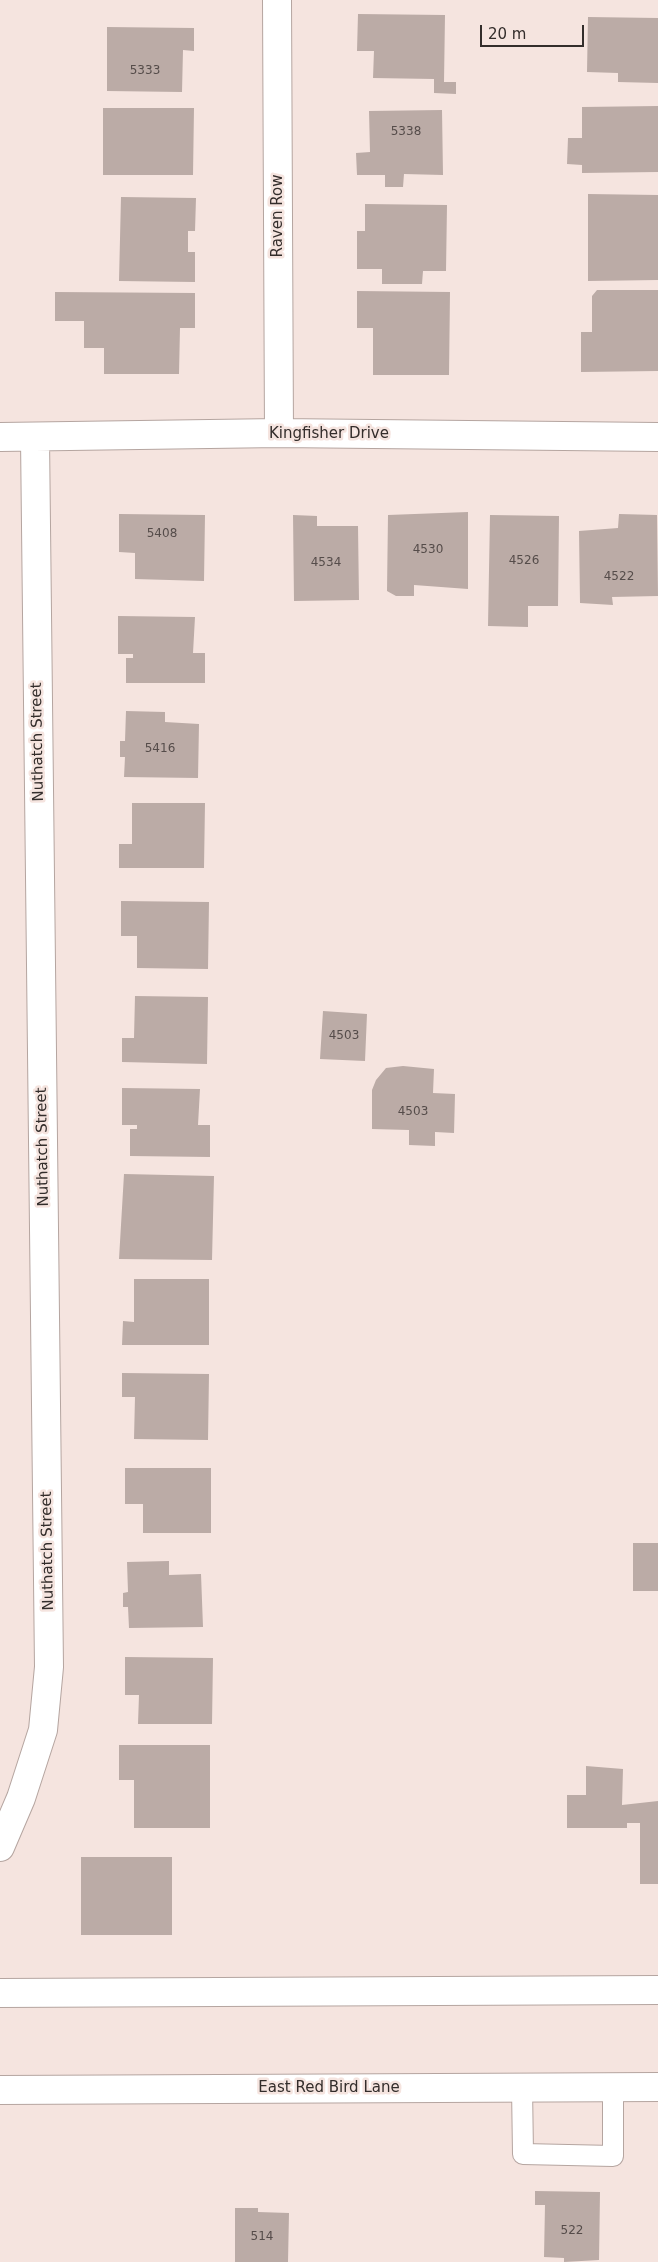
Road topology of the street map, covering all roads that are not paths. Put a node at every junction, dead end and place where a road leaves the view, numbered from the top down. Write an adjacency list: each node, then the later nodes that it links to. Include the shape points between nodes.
1 (277, 0): 2 (street, Raven Row)
2 (279, 433): 3 (street, Kingfisher Drive); 5 (street, Kingfisher Drive)
3 (658, 436)
4 (0, 437): 5 (street, Kingfisher Drive)
5 (35, 438): 6 (street, Nuthatch Street, via 49,1667 43,1730 21,1798)
6 (0, 1848)
7 (658, 1990): 8 (street)
8 (0, 1993)
9 (522, 2087): 10 (street, East Red Bird Lane); 10 (lane, via 523,2154 613,2156); 12 (street, East Red Bird Lane)
10 (613, 2087): 11 (street, East Red Bird Lane)
11 (658, 2087)
12 (0, 2090)

